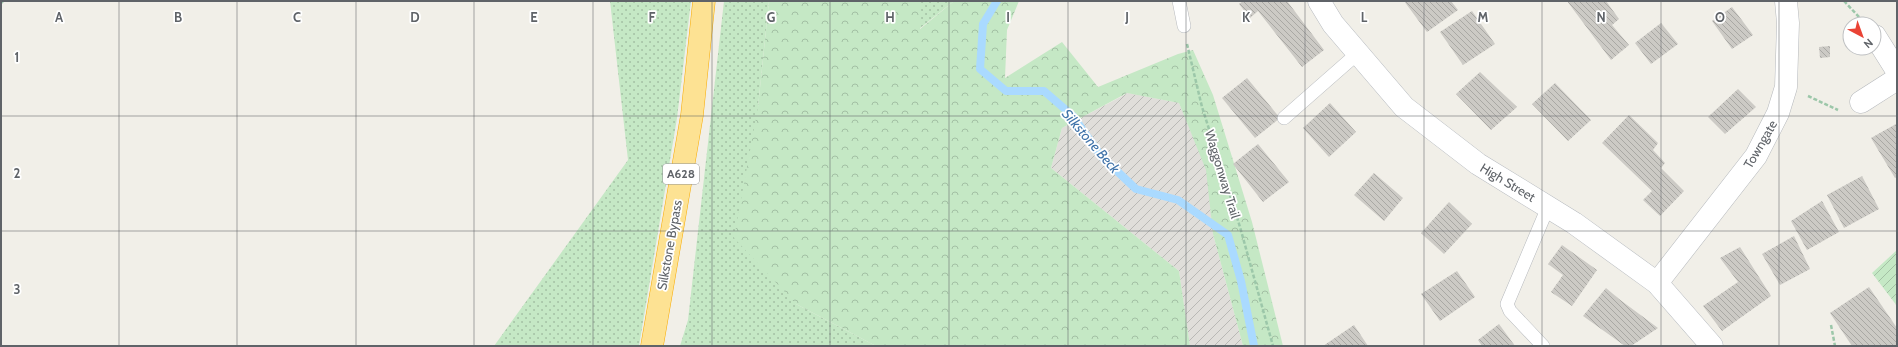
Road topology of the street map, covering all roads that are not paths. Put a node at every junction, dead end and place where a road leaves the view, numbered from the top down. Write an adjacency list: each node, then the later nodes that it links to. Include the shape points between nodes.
1 (704, 1): 14 (highway, Silkstone Bypass / A628, via 692,115)
2 (1179, 1): 5 (lane)
3 (1319, 1): 7 (street, High Street, via 1333,24)
4 (1786, 1): 13 (street, Towngate, via 1786,86 1778,113 1756,156)
5 (1184, 26)
6 (1882, 48): 8 (street)
7 (1358, 53): 11 (lane); 12 (street, High Street, via 1404,107 1478,164)
8 (1897, 71)
9 (1897, 79): 10 (street)
10 (1860, 102)
11 (1284, 118)
12 (1548, 207): 13 (street, High Street); 15 (lane, via 1507,304 1510,311)
13 (1657, 283): 16 (street, High Street)
14 (652, 346)
15 (1543, 346)
16 (1712, 346)

